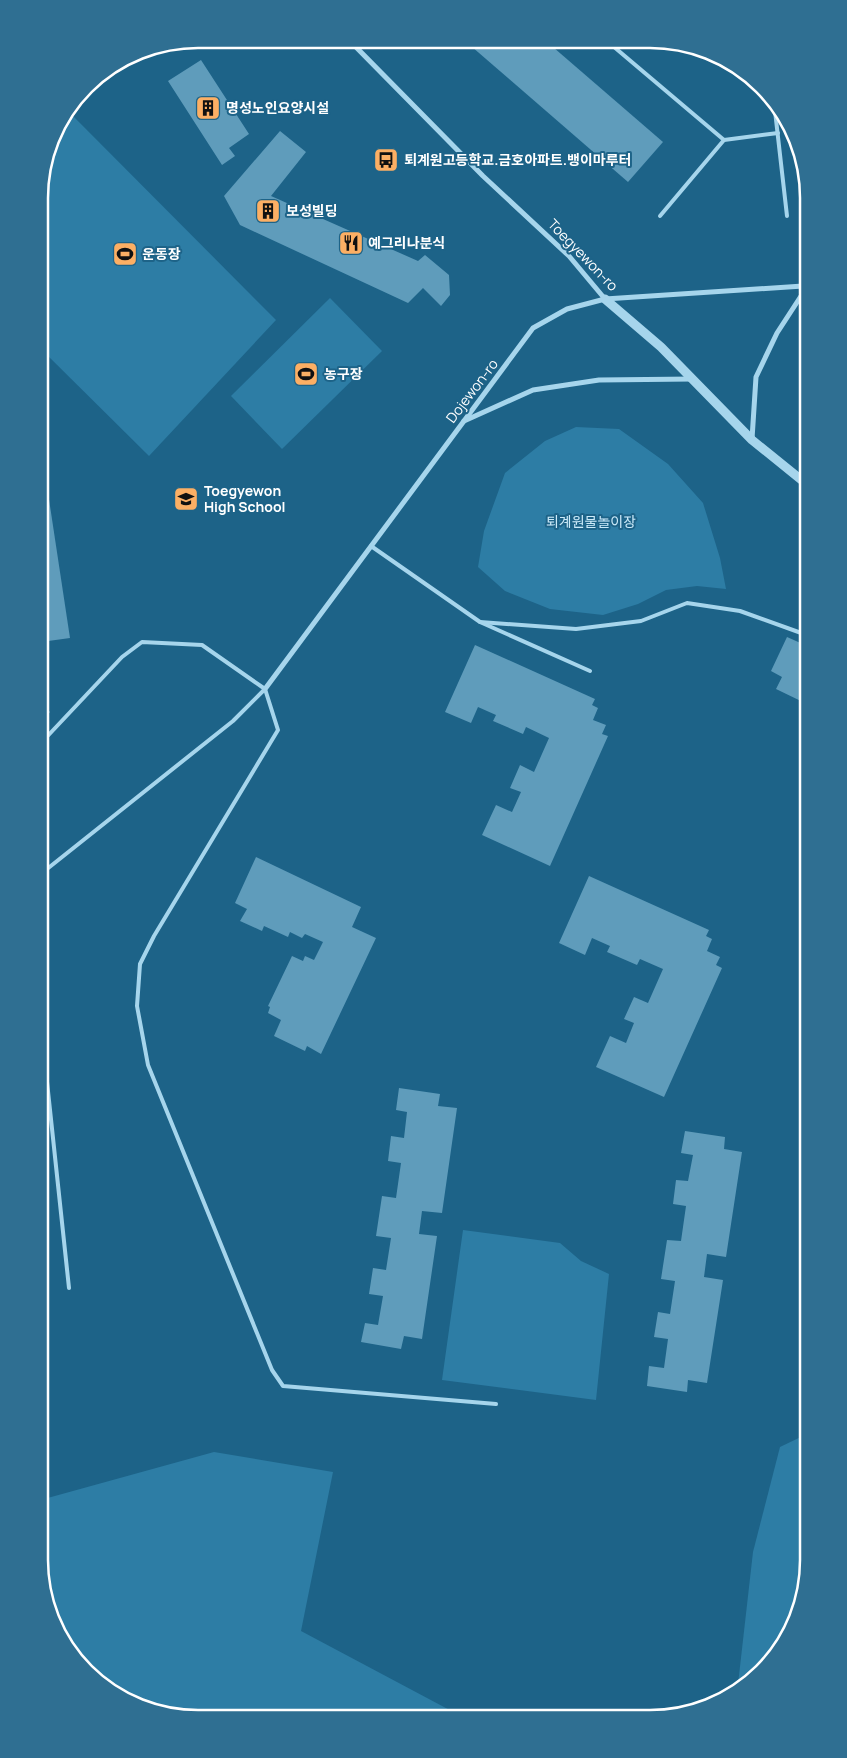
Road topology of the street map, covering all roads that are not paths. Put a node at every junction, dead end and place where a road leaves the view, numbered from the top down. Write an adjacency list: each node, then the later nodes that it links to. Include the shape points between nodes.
1 (357, 48): 10 (street, Toegyewon-ro, via 483,176 569,256)
2 (615, 48): 5 (lane)
3 (776, 118): 4 (lane)
4 (778, 133): 5 (lane); 7 (lane)
5 (724, 140): 6 (lane)
6 (660, 216)
7 (787, 216)
8 (800, 286): 10 (street, Dojewon-ro)
9 (800, 298): 13 (street, via 777,333 756,377)
10 (605, 299): 11 (street, Toegyewon-ro); 12 (street, Dojewon-ro, via 567,309 533,328)
11 (694, 379): 12 (street, via 599,380 533,390); 13 (street, Toegyewon-ro)
12 (464, 421): 15 (street, Dojewon-ro)
13 (752, 440): 14 (street, Toegyewon-ro)
14 (800, 479)
15 (371, 546): 16 (lane); 19 (street, Dojewon-ro)
16 (480, 622): 17 (lane, via 576,629 641,620 687,603 740,611); 18 (lane)
17 (800, 632)
18 (590, 672)
19 (264, 689): 20 (lane, via 202,645 142,642 122,657); 21 (lane, via 233,721); 24 (lane, via 278,730 140,964 136,1006 148,1066 272,1370 283,1386)
20 (48, 737)
21 (48, 869)
22 (47, 1085): 23 (lane)
23 (69, 1288)
24 (496, 1404)

